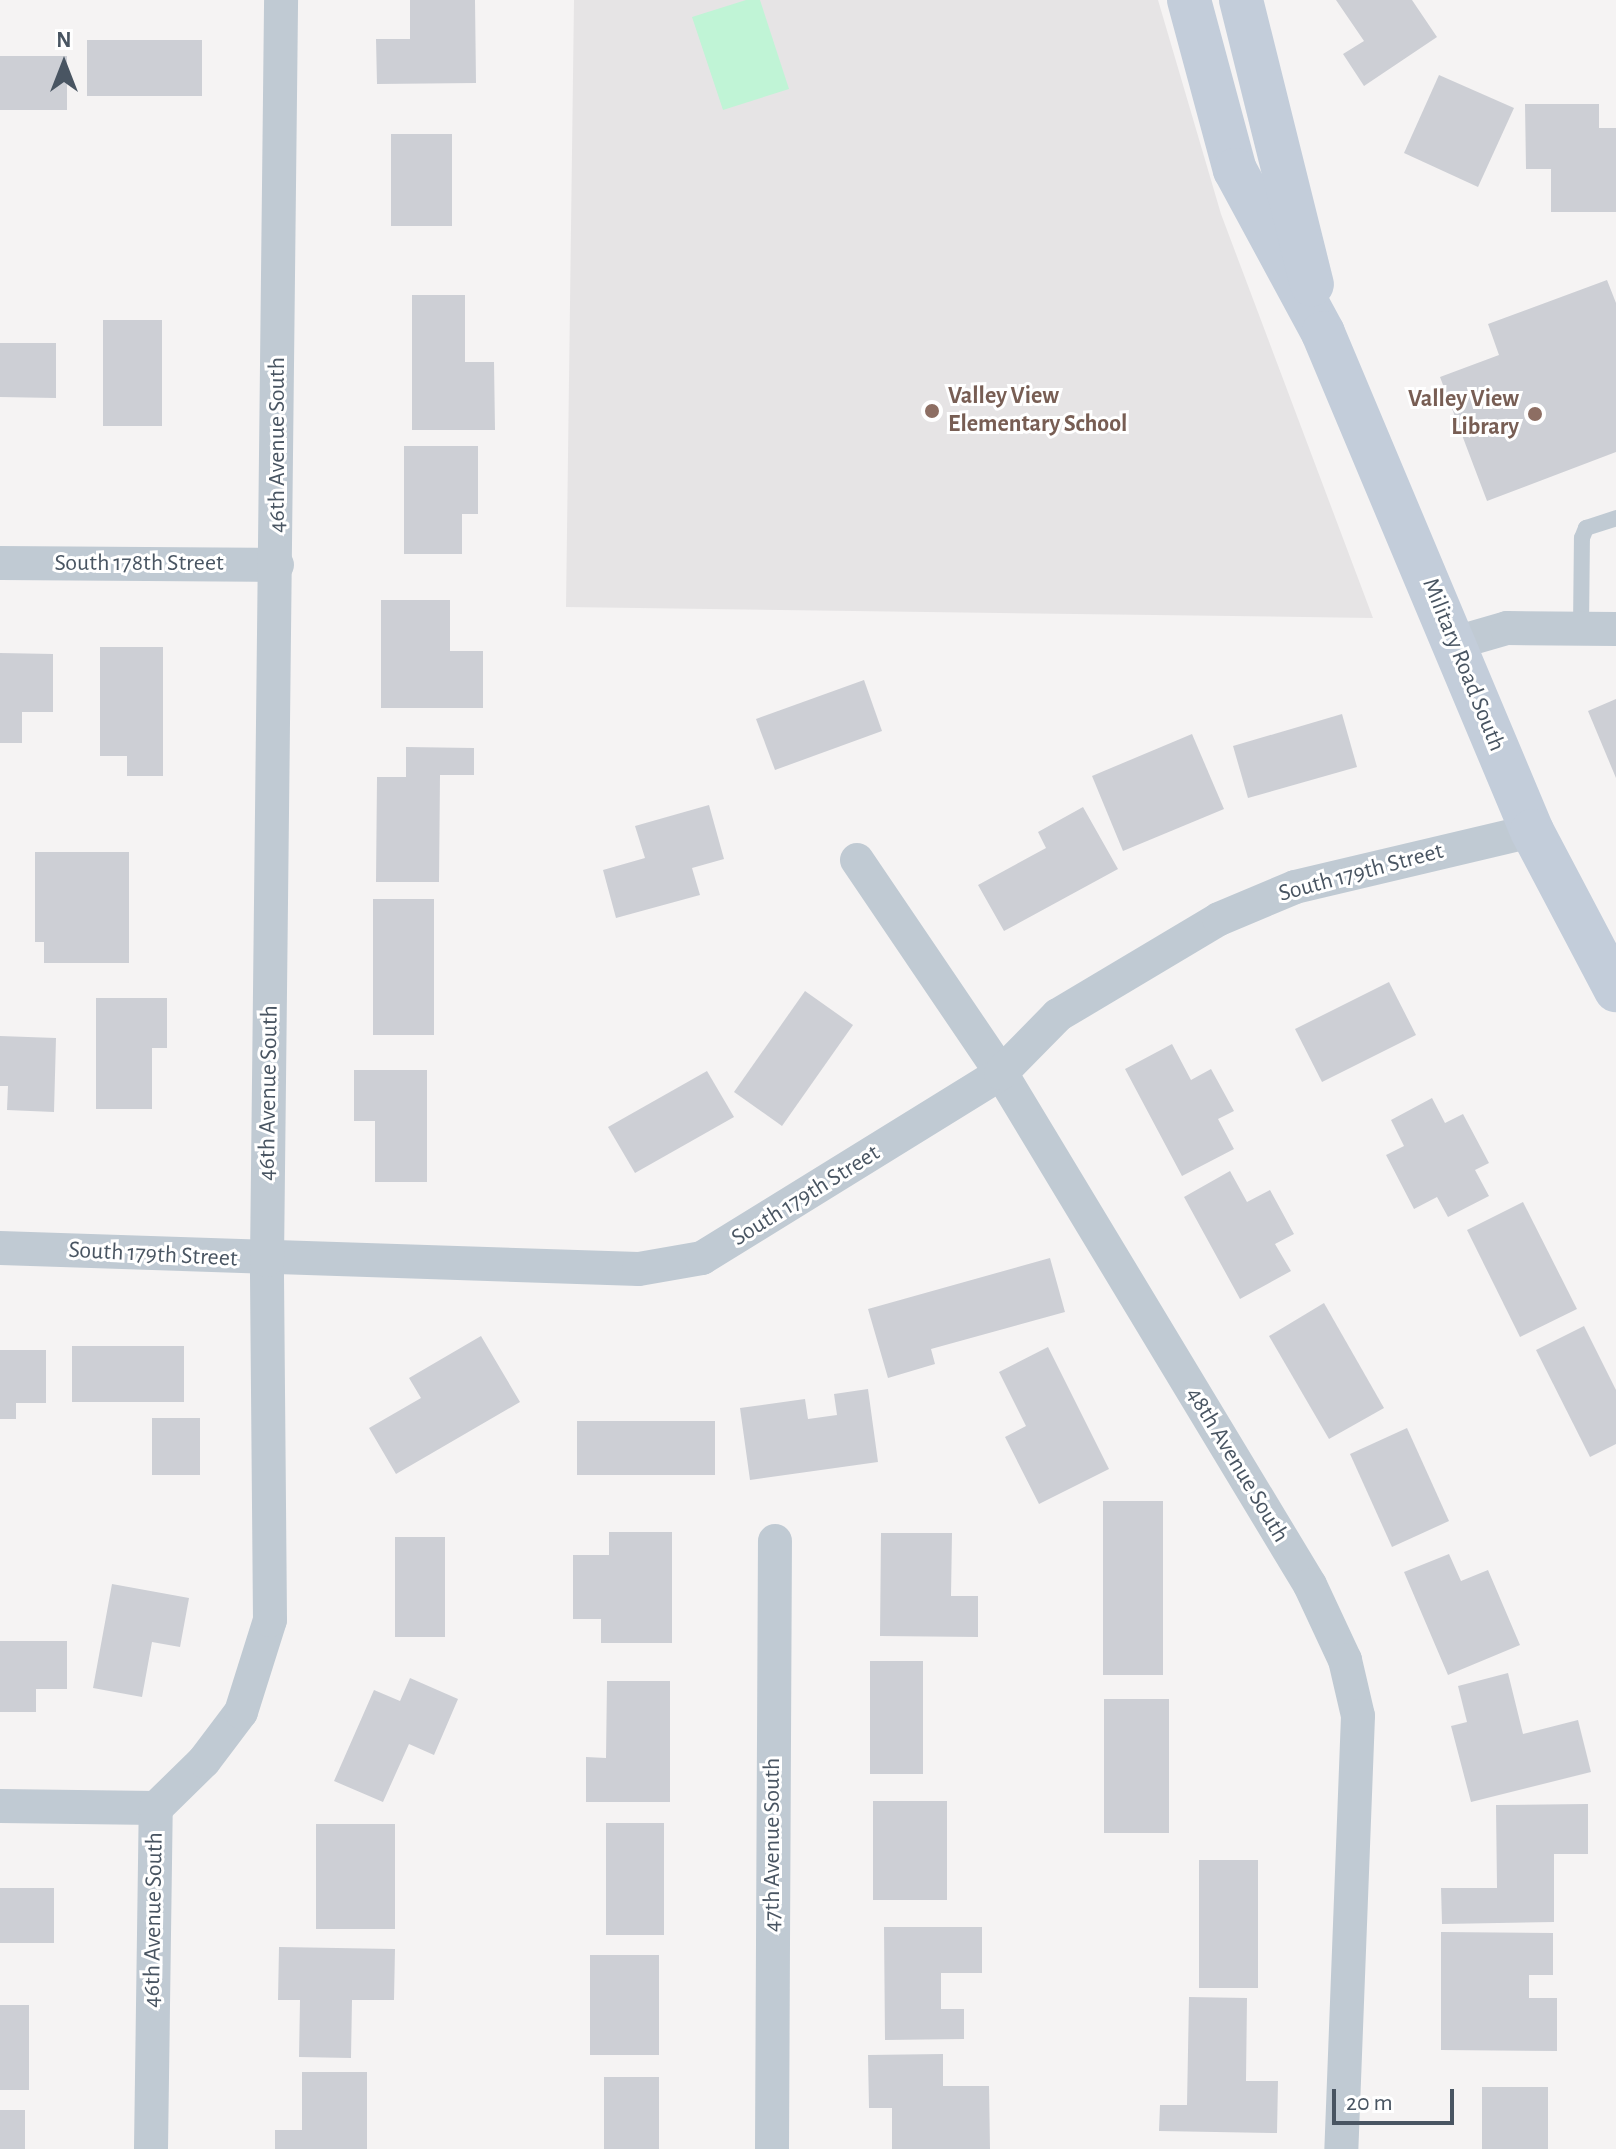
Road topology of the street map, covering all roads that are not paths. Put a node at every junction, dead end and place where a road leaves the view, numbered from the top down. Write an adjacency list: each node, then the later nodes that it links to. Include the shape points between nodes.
1 (281, 0): 7 (street, 46th Avenue South)
2 (1189, 0): 4 (main road, Military Road South, via 1235,170)
3 (1241, 0): 4 (main road, Military Road South)
4 (1323, 333): 10 (main road, Military Road South)
5 (1616, 518): 8 (lane, via 1586,528 1582,538)
6 (0, 563): 7 (street, South 178th Street)
7 (277, 565): 16 (street, 46th Avenue South)
8 (1581, 628): 9 (street); 10 (street, via 1507,628)
9 (1616, 629)
10 (1455, 643): 11 (main road, Military Road South)
11 (1532, 831): 13 (main road, Military Road South); 14 (street, South 179th Street, via 1295,887 1219,919 1058,1015)
12 (857, 860): 14 (street, 48th Avenue South)
13 (1616, 990)
14 (1001, 1073): 16 (street, South 179th Street, via 702,1258 639,1269); 22 (street, 48th Avenue South, via 1310,1585 1345,1660 1358,1716)
15 (0, 1248): 16 (street, South 179th Street)
16 (267, 1260): 19 (street, 46th Avenue South, via 270,1620 241,1712 204,1761)
17 (775, 1541): 21 (street, 47th Avenue South)
18 (0, 1806): 19 (street)
19 (156, 1808): 20 (street, 46th Avenue South)
20 (151, 2149)
21 (772, 2149)
22 (1341, 2149)

